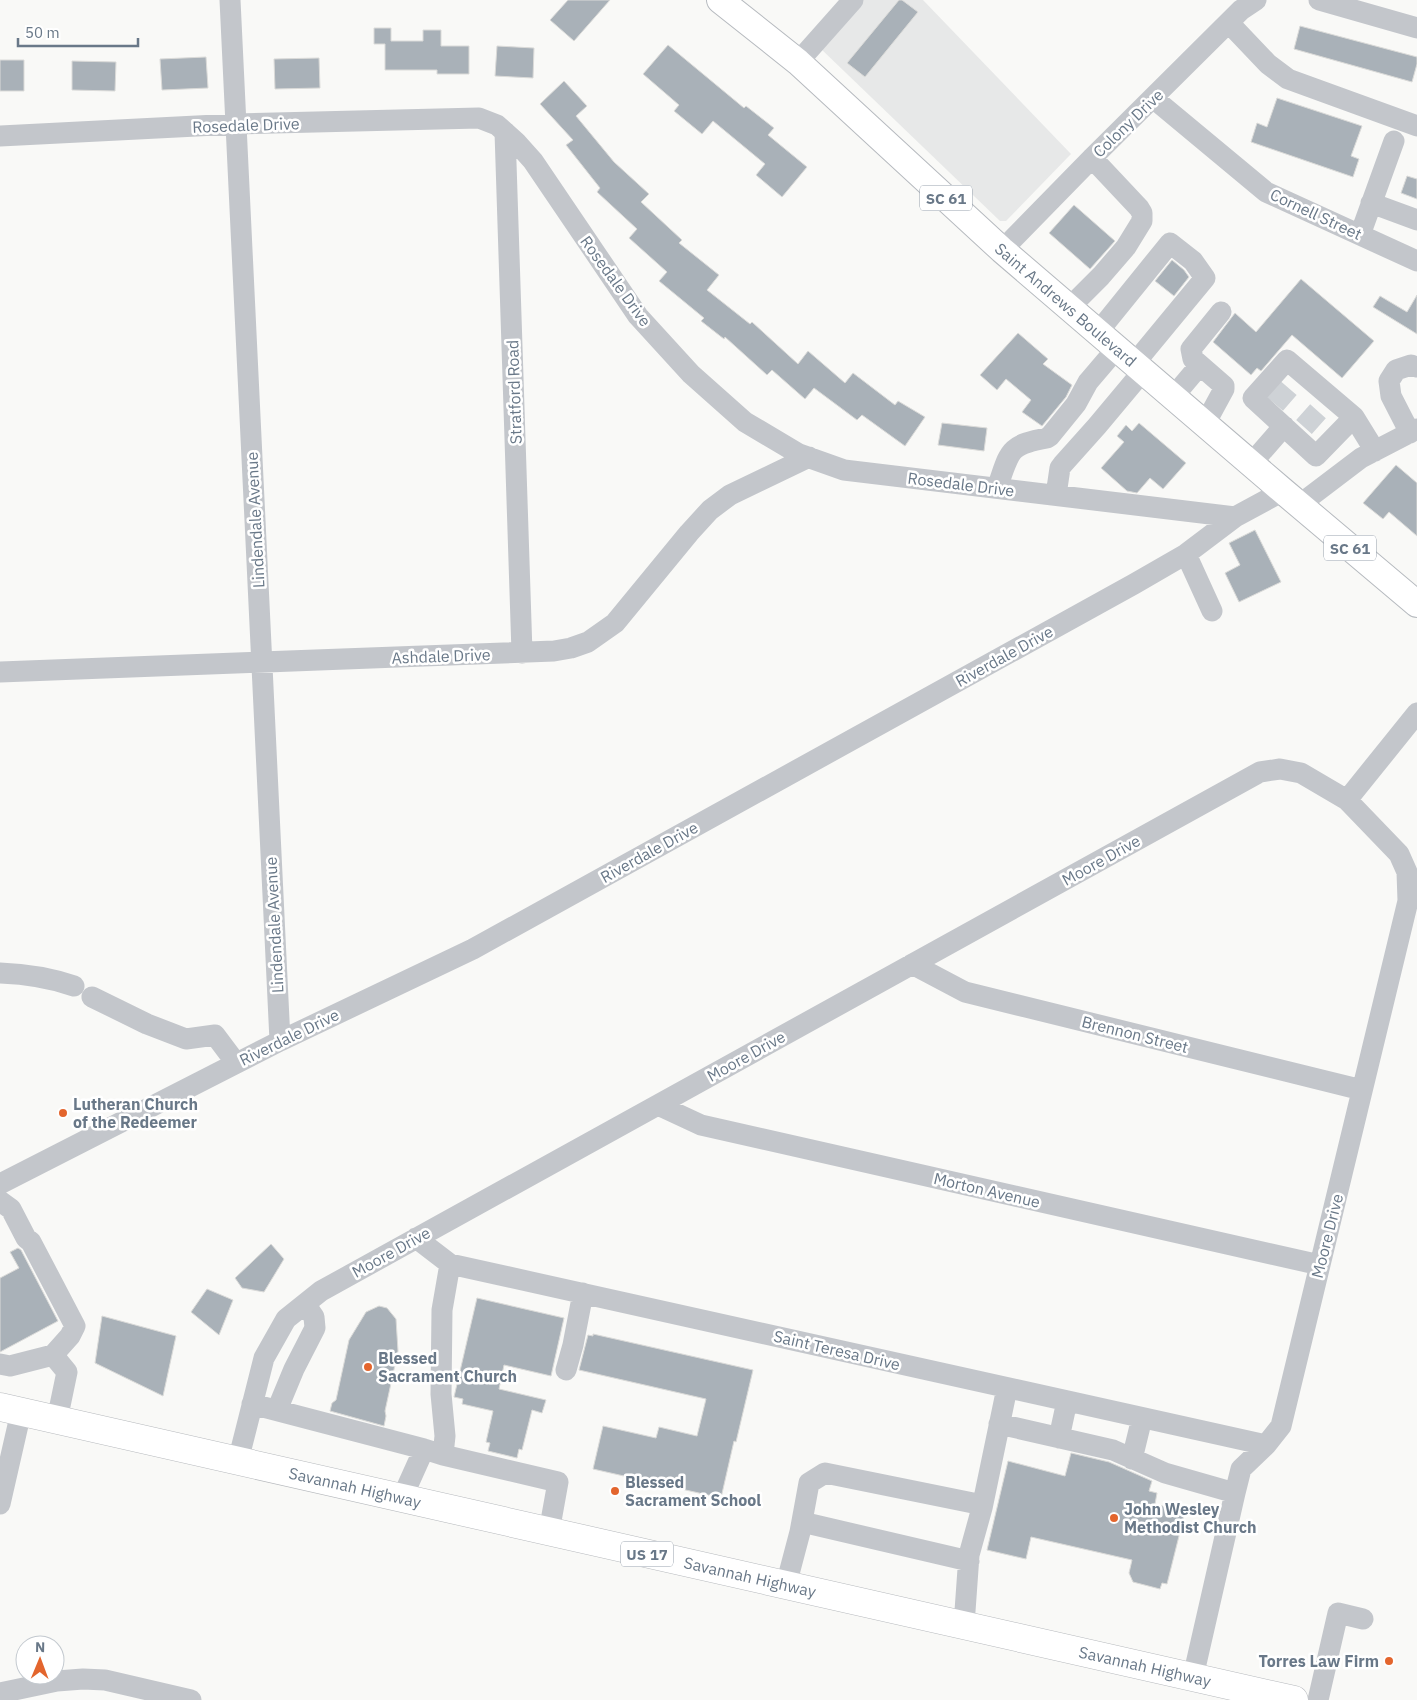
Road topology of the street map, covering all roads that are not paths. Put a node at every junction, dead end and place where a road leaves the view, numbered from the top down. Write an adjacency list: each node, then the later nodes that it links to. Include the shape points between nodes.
1 (230, 0): 10 (street, Lindendale Avenue)
2 (720, 0): 8 (main road, Saint Andrews Boulevard / SC 61)
3 (853, 0): 8 (street)
4 (1256, 0): 6 (street, Colony Drive)
5 (1319, 0): 7 (street)
6 (1229, 22): 9 (street, Colony Drive); 11 (street, via 1268,64 1288,80)
7 (1417, 28)
8 (798, 62): 19 (main road, Saint Andrews Boulevard / SC 61)
9 (1153, 98): 15 (street, Colony Drive); 18 (street, Cornell Street, via 1266,192)
10 (236, 124): 12 (street, Rosedale Drive, via 479,118); 13 (street, Rosedale Drive); 42 (street, Lindendale Avenue)
11 (1417, 126)
12 (505, 132): 32 (street, Rosedale Drive, via 533,161 644,324 691,374 745,422); 41 (street, Stratford Road)
13 (0, 136)
14 (1394, 141): 16 (street)
15 (1092, 158): 19 (street, Colony Drive); 21 (street, via 1139,208 1142,221 1126,247)
16 (1371, 203): 17 (street); 18 (street)
17 (1417, 220)
18 (1360, 235): 20 (street, Cornell Street)
19 (1002, 250): 21 (main road, Saint Andrews Boulevard / SC 61)
20 (1417, 261)
21 (1070, 308): 23 (main road, Saint Andrews Boulevard / SC 61)
22 (1221, 312): 24 (street, via 1190,349 1193,359)
23 (1123, 354): 23 (street, via 1205,278 1193,261 1170,243); 26 (main road, Saint Andrews Boulevard / SC 61); 34 (street, via 1088,382 1076,404 1050,436 1025,442 1014,449); 35 (street, via 1097,426 1060,468)
24 (1200, 365): 26 (street); 28 (street, via 1224,386)
25 (1417, 367): 30 (street, via 1410,365 1396,370 1389,381 1391,396)
26 (1173, 396): 28 (main road, Saint Andrews Boulevard / SC 61)
27 (1354, 417): 29 (street, via 1316,456); 29 (street, via 1326,403 1298,378 1287,360 1252,398 1272,408); 31 (street)
28 (1205, 424): 33 (main road, Saint Andrews Boulevard / SC 61)
29 (1294, 430): 33 (street)
30 (1414, 431): 31 (street)
31 (1375, 451): 36 (street)
32 (809, 457): 34 (street, Rosedale Drive, via 844,470); 41 (street, Ashdale Drive, via 730,495 710,510 615,623 588,642 572,648)
33 (1251, 464): 36 (main road, Saint Andrews Boulevard / SC 61)
34 (997, 488): 35 (street, Rosedale Drive)
35 (1056, 496): 37 (street, Rosedale Drive)
36 (1291, 498): 37 (street, Riverdale Drive); 39 (main road, Saint Andrews Boulevard / SC 61)
37 (1236, 517): 38 (street, Riverdale Drive)
38 (1186, 554): 40 (street); 50 (street, Riverdale Drive, via 473,949)
39 (1417, 604)
40 (1212, 611)
41 (522, 653): 42 (street, Ashdale Drive)
42 (262, 663): 43 (street, Ashdale Drive); 50 (street, Lindendale Avenue)
43 (0, 672)
44 (1417, 713): 45 (street)
45 (1346, 800): 46 (street, Moore Drive, via 1301,773 1280,769 1260,772); 52 (street, Moore Drive, via 1399,854 1407,872 1408,901)
46 (912, 964): 52 (street, Brennon Street, via 965,992); 53 (street, Moore Drive)
47 (0, 973): 48 (street, via 53,978)
48 (74, 986)
49 (92, 997): 51 (street, via 186,1040 215,1035)
50 (280, 1040): 51 (street, Riverdale Drive)
51 (236, 1063): 54 (street, Riverdale Drive)
52 (1362, 1090): 58 (street, Moore Drive)
53 (658, 1105): 56 (street, Moore Drive); 58 (street, Morton Avenue, via 701,1125)
54 (0, 1184)
55 (0, 1201): 61 (street, via 11,1209 31,1242 75,1326)
56 (416, 1238): 57 (street, Saint Teresa Drive); 60 (street, Moore Drive, via 321,1291)
57 (450, 1264): 59 (street, Saint Teresa Drive); 74 (street, via 442,1310 441,1394 445,1436)
58 (1320, 1265): 73 (street, Moore Drive, via 1281,1426)
59 (583, 1293): 63 (street); 64 (street, Saint Teresa Drive)
60 (305, 1304): 66 (street, Moore Drive, via 286,1320 264,1358); 68 (street, via 314,1317 315,1328)
61 (53, 1355): 62 (street, via 10,1366); 70 (street, via 67,1372)
62 (0, 1364)
63 (566, 1370)
64 (1007, 1388): 65 (street, Saint Teresa Drive); 71 (street)
65 (1067, 1401): 69 (street, Saint Teresa Drive); 72 (street)
66 (252, 1404): 68 (street); 76 (street, Moore Drive)
67 (11, 1410): 70 (highway, Savannah Highway / US 17); 79 (street)
68 (277, 1410): 74 (street)
69 (1142, 1418): 73 (street, Saint Teresa Drive); 75 (street)
70 (57, 1420): 76 (highway, Savannah Highway / US 17)
71 (999, 1424): 72 (street); 80 (street)
72 (1059, 1438): 75 (street, via 1113,1450)
73 (1266, 1445): 77 (street, Moore Drive, via 1242,1469)
74 (433, 1452): 78 (street); 82 (street, via 558,1482)
75 (1132, 1459): 77 (street, via 1165,1473)
76 (238, 1461): 78 (highway, Savannah Highway / US 17)
77 (1235, 1493): 87 (street, Moore Drive)
78 (402, 1498): 82 (highway, Savannah Highway / US 17)
79 (0, 1504)
80 (982, 1508): 81 (street, via 973,1503 826,1473 809,1483); 83 (street)
81 (802, 1522): 83 (street); 84 (street)
82 (549, 1532): 84 (highway, Savannah Highway / US 17)
83 (969, 1561): 86 (street)
84 (786, 1585): 86 (highway, Savannah Highway / US 17)
85 (1363, 1619): 92 (street, via 1338,1613)
86 (964, 1625): 87 (highway, Savannah Highway / US 17)
87 (1193, 1677): 89 (highway, Savannah Highway / US 17)
88 (0, 1693): 90 (street, via 83,1679 105,1680)
89 (1230, 1693): 91 (highway, Savannah Highway / US 17)
90 (192, 1700)
91 (1294, 1700)
92 (1318, 1700)

